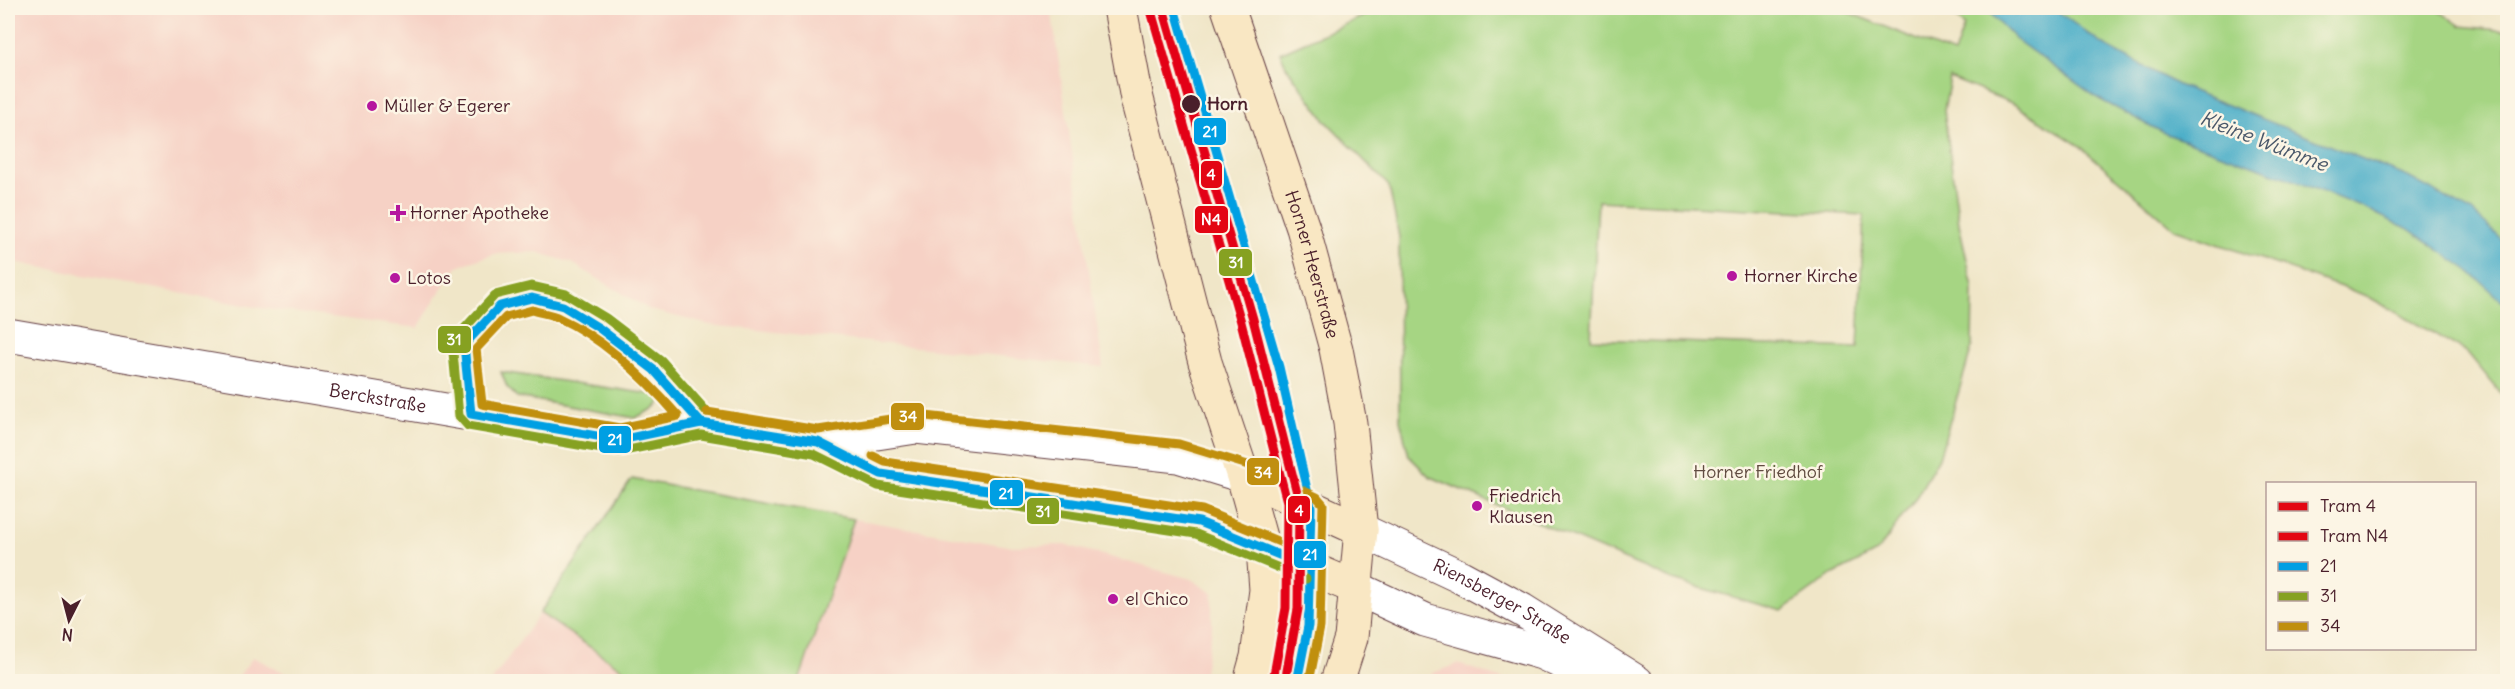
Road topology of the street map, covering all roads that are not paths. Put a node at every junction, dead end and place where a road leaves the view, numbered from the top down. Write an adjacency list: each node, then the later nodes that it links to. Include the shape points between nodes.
1 (1120, 8): 5 (main road, via 1137,99 1205,362)
2 (1228, 8): 6 (main road, Horner Heerstraße, via 1303,228 1336,349 1352,441)
3 (8, 336): 4 (street, Berckstraße, via 620,440 701,423)
4 (819, 442): 5 (street, Berckstraße, via 916,427 1178,456); 7 (street, Berckstraße, via 881,474 1198,522)
5 (1243, 476): 6 (main road); 7 (main road)
6 (1361, 530): 8 (main road, Horner Heerstraße); 12 (street, Riensberger Straße, via 1522,610)
7 (1263, 548): 8 (main road); 9 (main road, via 1266,590)
8 (1356, 588): 10 (main road, Horner Heerstraße, via 1351,638); 11 (street, Riensberger Straße, via 1425,620 1542,653)
9 (1250, 681)
10 (1338, 681)
11 (1603, 681)
12 (1637, 681)

